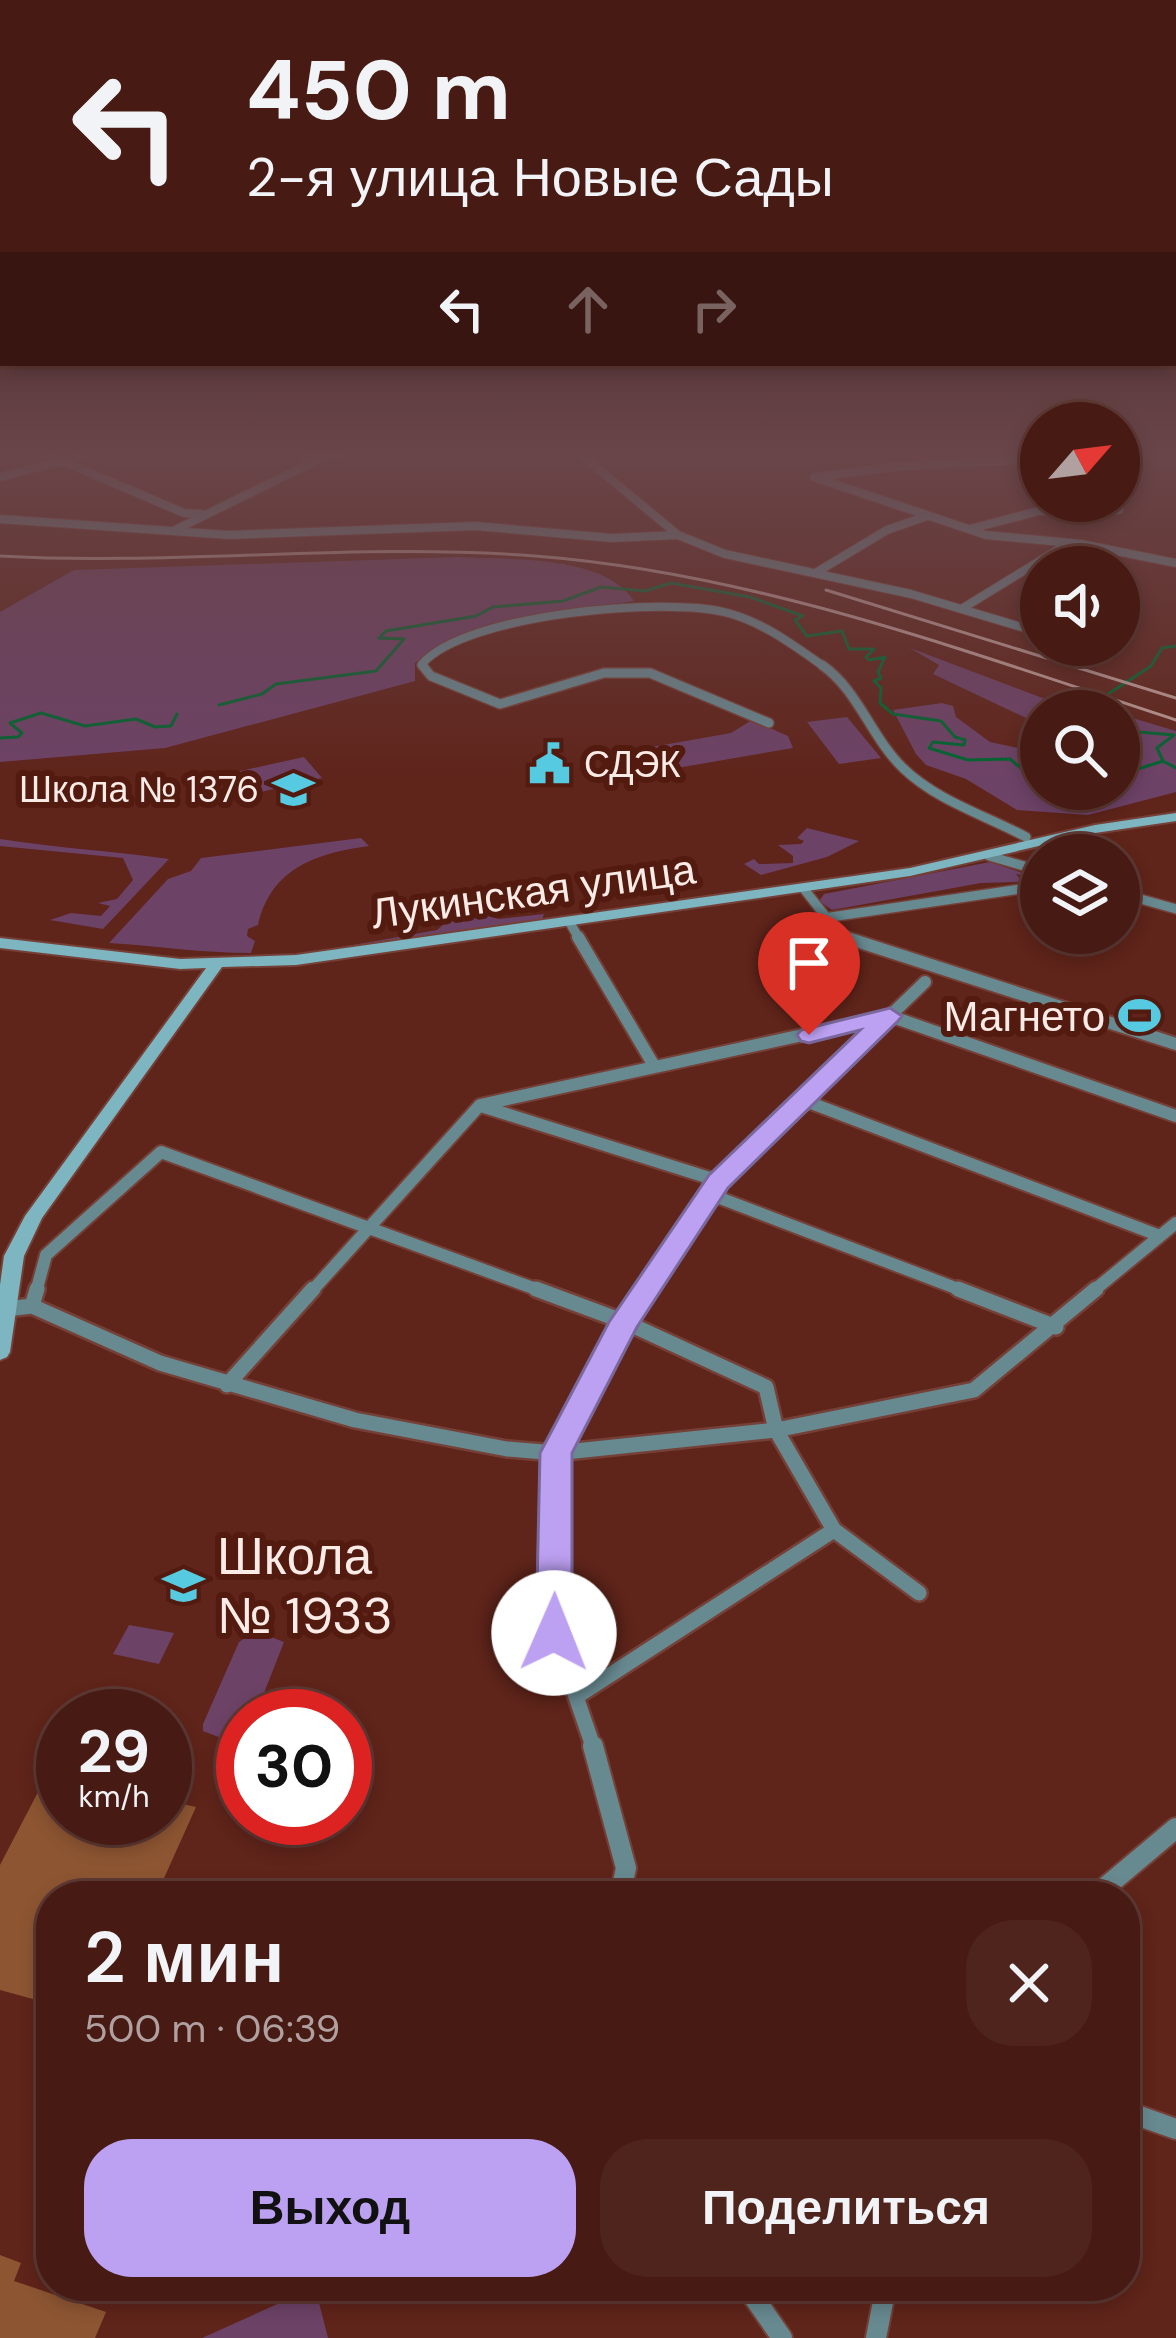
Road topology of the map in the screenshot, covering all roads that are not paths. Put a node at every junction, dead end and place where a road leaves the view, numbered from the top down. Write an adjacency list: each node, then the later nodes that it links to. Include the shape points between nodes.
1 (774, 565): 4 (street)
2 (829, 565): 4 (street)
3 (1033, 565): 5 (street)
4 (816, 573): 5 (street)
5 (963, 608): 6 (street)
6 (1020, 626)
7 (769, 723): 10 (street, via 650,673 604,673 500,704 431,676 422,664 432,652 493,630 596,610 705,604 750,616 842,680 910,775)
8 (1176, 817): 9 (main road, Лукинская улица)
9 (1072, 834)
10 (1020, 842)
11 (1020, 844): 12 (main road, Лукинская улица)
12 (988, 856): 13 (street); 14 (main road, Лукинская улица)
13 (1020, 864)
14 (803, 889): 18 (street); 19 (main road, Лукинская улица)
15 (1020, 889): 18 (street)
16 (1140, 899): 17 (street)
17 (1176, 909)
18 (824, 918): 24 (street, via 841,936)
19 (570, 923): 21 (main road, Лукинская улица); 25 (street)
20 (0, 943): 21 (main road, Лукинская улица)
21 (216, 965): 34 (main road, via 34,1216 14,1256)
22 (925, 982): 23 (street)
23 (890, 1016): 25 (street); 26 (street); 28 (street)
24 (1176, 1044)
25 (653, 1064): 27 (street)
26 (803, 1100): 29 (street); 32 (street)
27 (480, 1105): 29 (street); 31 (street)
28 (1176, 1116)
29 (715, 1188): 35 (street); 36 (street)
30 (1176, 1223): 32 (street)
31 (373, 1229): 33 (street, via 160,1152 46,1255); 35 (street); 38 (street)
32 (1160, 1236): 36 (street)
33 (32, 1306): 34 (street); 38 (street)
34 (6, 1309): 37 (main road)
35 (625, 1322): 39 (street, via 766,1387); 40 (street)
36 (1056, 1327): 39 (street, via 974,1390)
37 (0, 1352)
38 (227, 1385): 40 (street, via 355,1420)
39 (776, 1430): 40 (street); 41 (street)
40 (556, 1453): 43 (street, via 554,1633)
41 (834, 1530): 42 (street); 43 (street)
42 (920, 1593)
43 (579, 1695): 45 (street)
44 (1176, 1828): 46 (street)
45 (623, 1881)
46 (1113, 1881)
47 (1140, 2116): 48 (street)
48 (1176, 2129)
49 (756, 2301): 51 (street)
50 (883, 2301): 52 (street)
51 (782, 2338)
52 (876, 2338)

